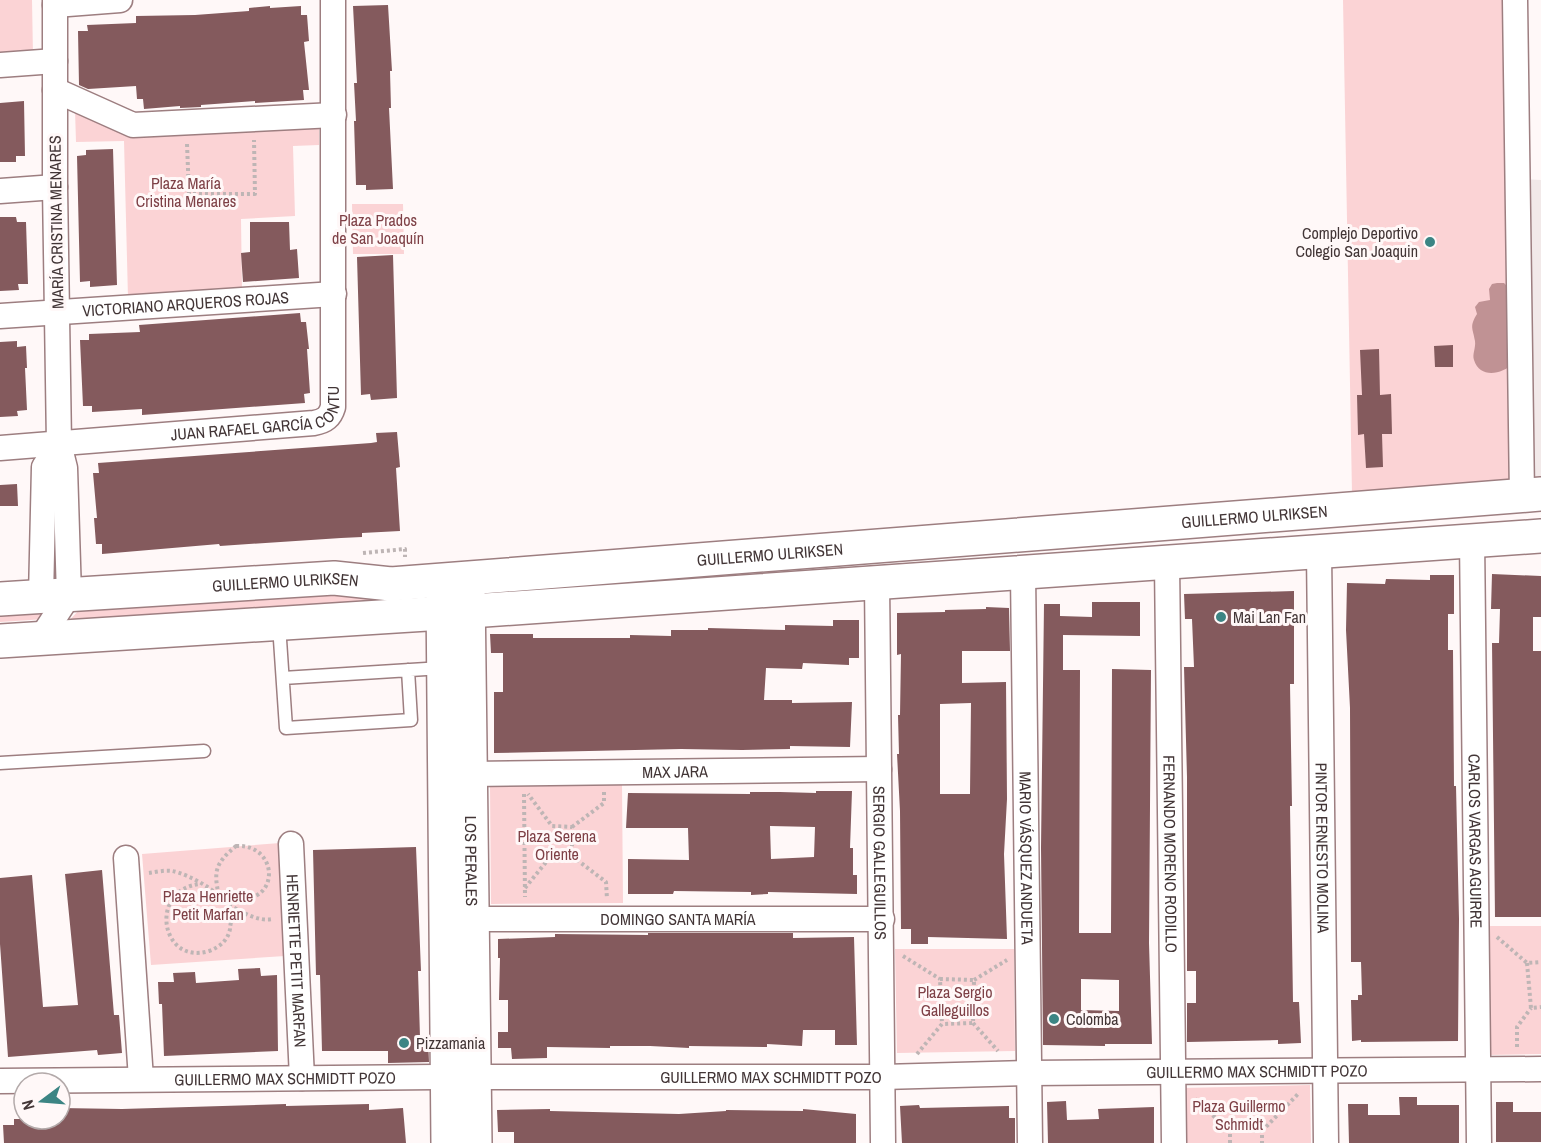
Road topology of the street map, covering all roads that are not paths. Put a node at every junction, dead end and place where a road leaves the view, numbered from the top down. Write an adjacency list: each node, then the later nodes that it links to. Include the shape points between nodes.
1 (120, 0): 4 (street)
2 (333, 0): 8 (street, JUAN RAFAEL GARCÍA CONTU)
3 (1515, 0): 16 (street)
4 (55, 2): 5 (street, MARÍA CRISTINA MENARES)
5 (55, 61): 6 (street); 7 (street, MARÍA CRISTINA MENARES)
6 (0, 65)
7 (55, 90): 8 (street, via 133,125); 9 (street, MARÍA CRISTINA MENARES)
8 (334, 115): 11 (street, JUAN RAFAEL GARCÍA CONTU)
9 (55, 187): 10 (street); 12 (street, MARÍA CRISTINA MENARES)
10 (0, 191)
11 (334, 294): 12 (street, VICTORIANO ARQUEROS ROJAS); 14 (street, JUAN RAFAEL GARCÍA CONTU, via 333,407 327,419)
12 (57, 312): 13 (street, VICTORIANO ARQUEROS ROJAS); 14 (street, MARÍA CRISTINA MENARES)
13 (0, 316)
14 (59, 444): 15 (street, JUAN RAFAEL GARCÍA CONTU); 24 (street, MARÍA CRISTINA MENARES, via 65,468)
15 (0, 448)
16 (1532, 495): 22 (main road, GUILLERMO ULRIKSEN)
17 (1541, 536): 18 (main road)
18 (1472, 539): 19 (main road); 42 (street, CARLOS VARGAS AGUIRRE)
19 (1319, 552): 20 (main road); 49 (street, PINTOR ERNESTO MOLINA)
20 (1167, 564): 21 (main road); 44 (street, FERNANDO MORENO RODILLO)
21 (1023, 573): 23 (main road); 43 (street, MARIO VÁSQUEZ ANDUETA, via 1028,948)
22 (455, 579): 24 (main road, GUILLERMO ULRIKSEN, via 391,584 333,578); 26 (main road, LOS PERALES)
23 (877, 583): 26 (main road); 35 (street, SERGIO GALLEGUILLOS)
24 (55, 596): 25 (main road, GUILLERMO ULRIKSEN); 28 (street)
25 (0, 599)
26 (456, 612): 27 (main road); 30 (main road, LOS PERALES); 36 (main road, LOS PERALES)
27 (279, 624): 28 (main road); 32 (lane)
28 (41, 638): 29 (main road)
29 (0, 641)
30 (444, 668): 31 (lane); 45 (main road, LOS PERALES)
31 (408, 670): 32 (lane); 32 (lane, via 411,720 286,728)
32 (283, 678)
33 (204, 751): 34 (lane)
34 (0, 763)
35 (879, 769): 36 (street, MAX JARA); 40 (street, SERGIO GALLEGUILLOS)
36 (471, 774): 39 (main road, LOS PERALES)
37 (291, 844): 47 (street, HENRIETTE PETIT MARFAN)
38 (126, 866): 48 (street)
39 (472, 919): 40 (street, DOMINGO SANTA MARÍA); 45 (main road, LOS PERALES)
40 (882, 919): 46 (street, SERGIO GALLEGUILLOS)
41 (1541, 1069): 42 (street, GUILLERMO MAX SCHMIDTT POZO)
42 (1479, 1070): 49 (street, GUILLERMO MAX SCHMIDTT POZO); 57 (street, CARLOS VARGAS AGUIRRE)
43 (1024, 1073): 44 (street, GUILLERMO MAX SCHMIDTT POZO); 46 (street, GUILLERMO MAX SCHMIDTT POZO); 54 (street, MARIO VÁSQUEZ ANDUETA)
44 (1174, 1073): 49 (street, GUILLERMO MAX SCHMIDTT POZO); 55 (street, FERNANDO MORENO RODILLO)
45 (460, 1077): 46 (street, GUILLERMO MAX SCHMIDTT POZO); 47 (street, GUILLERMO MAX SCHMIDTT POZO); 51 (main road, LOS PERALES); 52 (main road, LOS PERALES)
46 (891, 1077): 53 (street, SERGIO GALLEGUILLOS)
47 (302, 1078): 48 (street, GUILLERMO MAX SCHMIDTT POZO)
48 (141, 1079): 50 (street, GUILLERMO MAX SCHMIDTT POZO)
49 (1316, 1079): 56 (street, PINTOR ERNESTO MOLINA)
50 (0, 1081)
51 (447, 1143)
52 (475, 1143)
53 (883, 1143)
54 (1030, 1143)
55 (1174, 1143)
56 (1326, 1143)
57 (1479, 1143)

